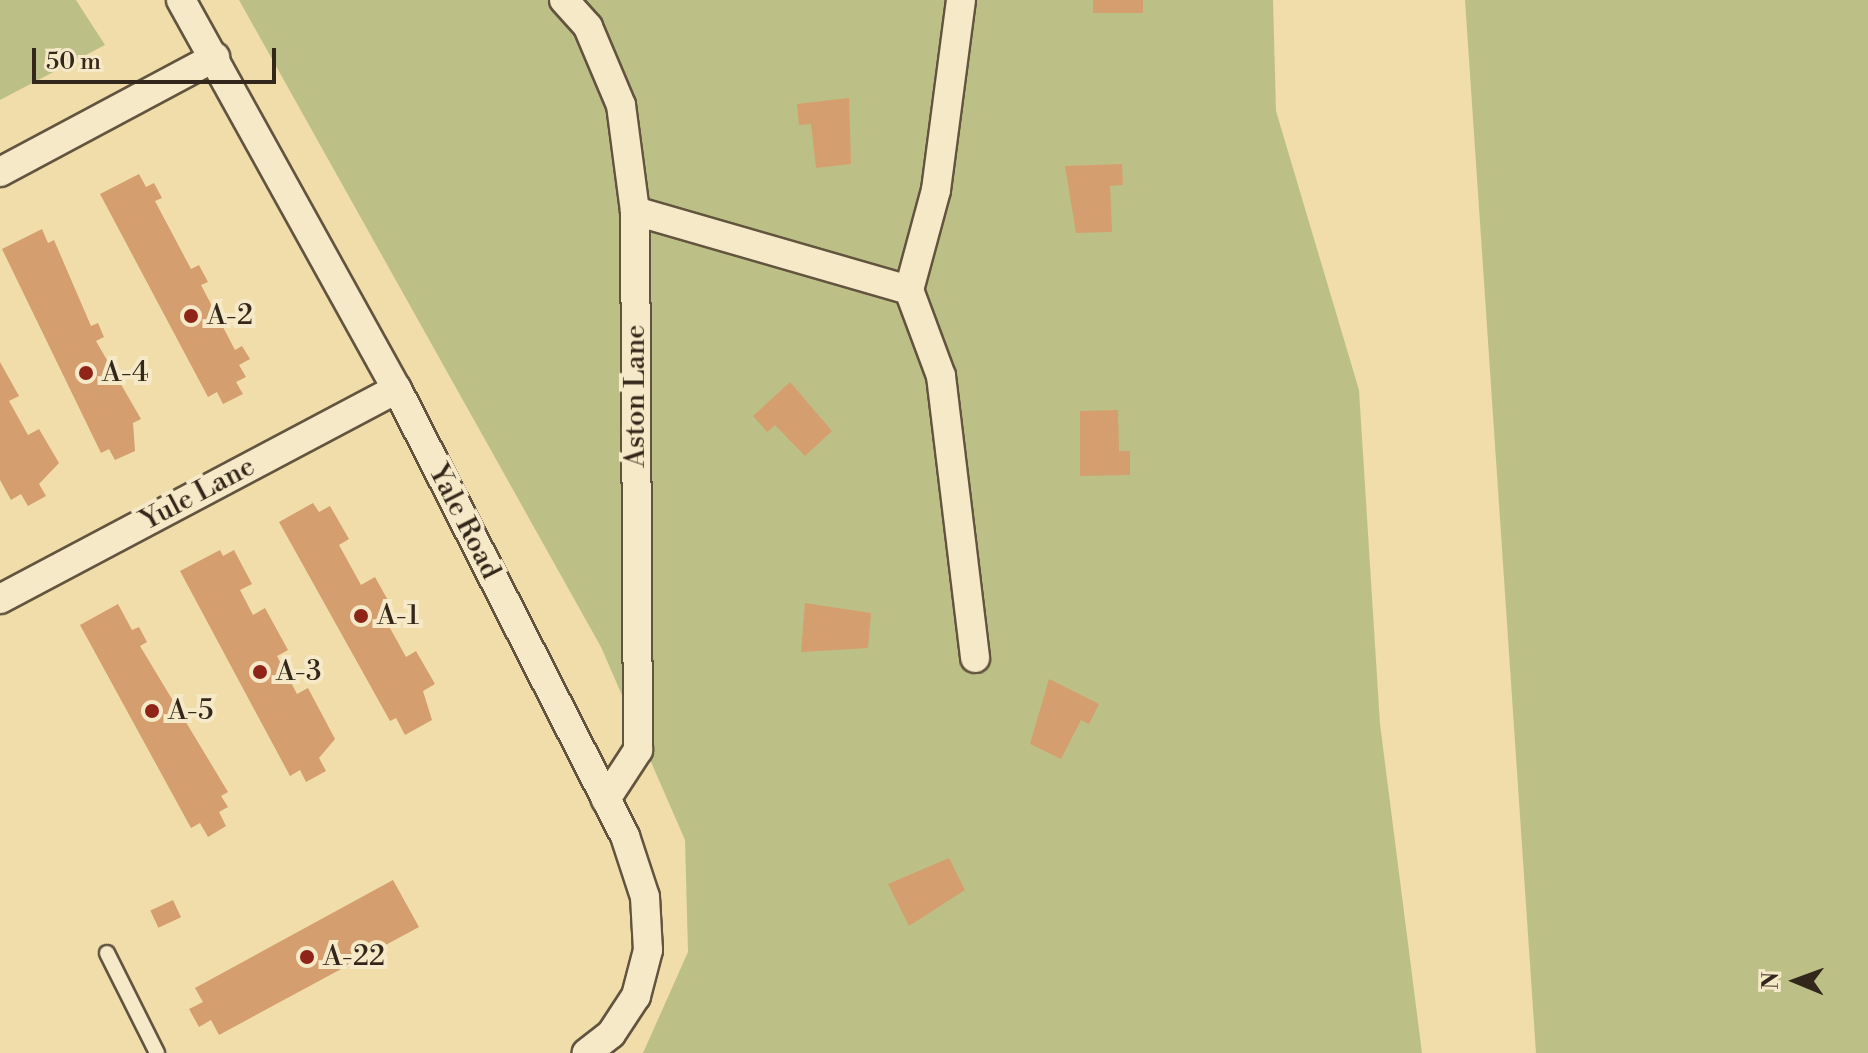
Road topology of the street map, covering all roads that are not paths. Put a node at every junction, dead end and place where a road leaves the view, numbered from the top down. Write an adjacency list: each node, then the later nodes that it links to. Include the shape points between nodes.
1 (181, 0): 4 (street, Yale Road)
2 (564, 0): 6 (street, Aston Lane, via 588,27 621,105)
3 (961, 0): 7 (street, via 936,190)
4 (215, 57): 5 (street); 8 (street, Yale Road)
5 (0, 172)
6 (635, 211): 7 (street); 11 (street, Aston Lane, via 638,750)
7 (909, 290): 10 (street, via 941,376)
8 (397, 389): 9 (street, Yule Lane); 11 (street, Yale Road)
9 (0, 599)
10 (975, 658)
11 (606, 799): 14 (street, Yale Road, via 645,897 648,950 636,996 611,1034)
12 (107, 953): 13 (lane)
13 (157, 1053)
14 (587, 1053)

